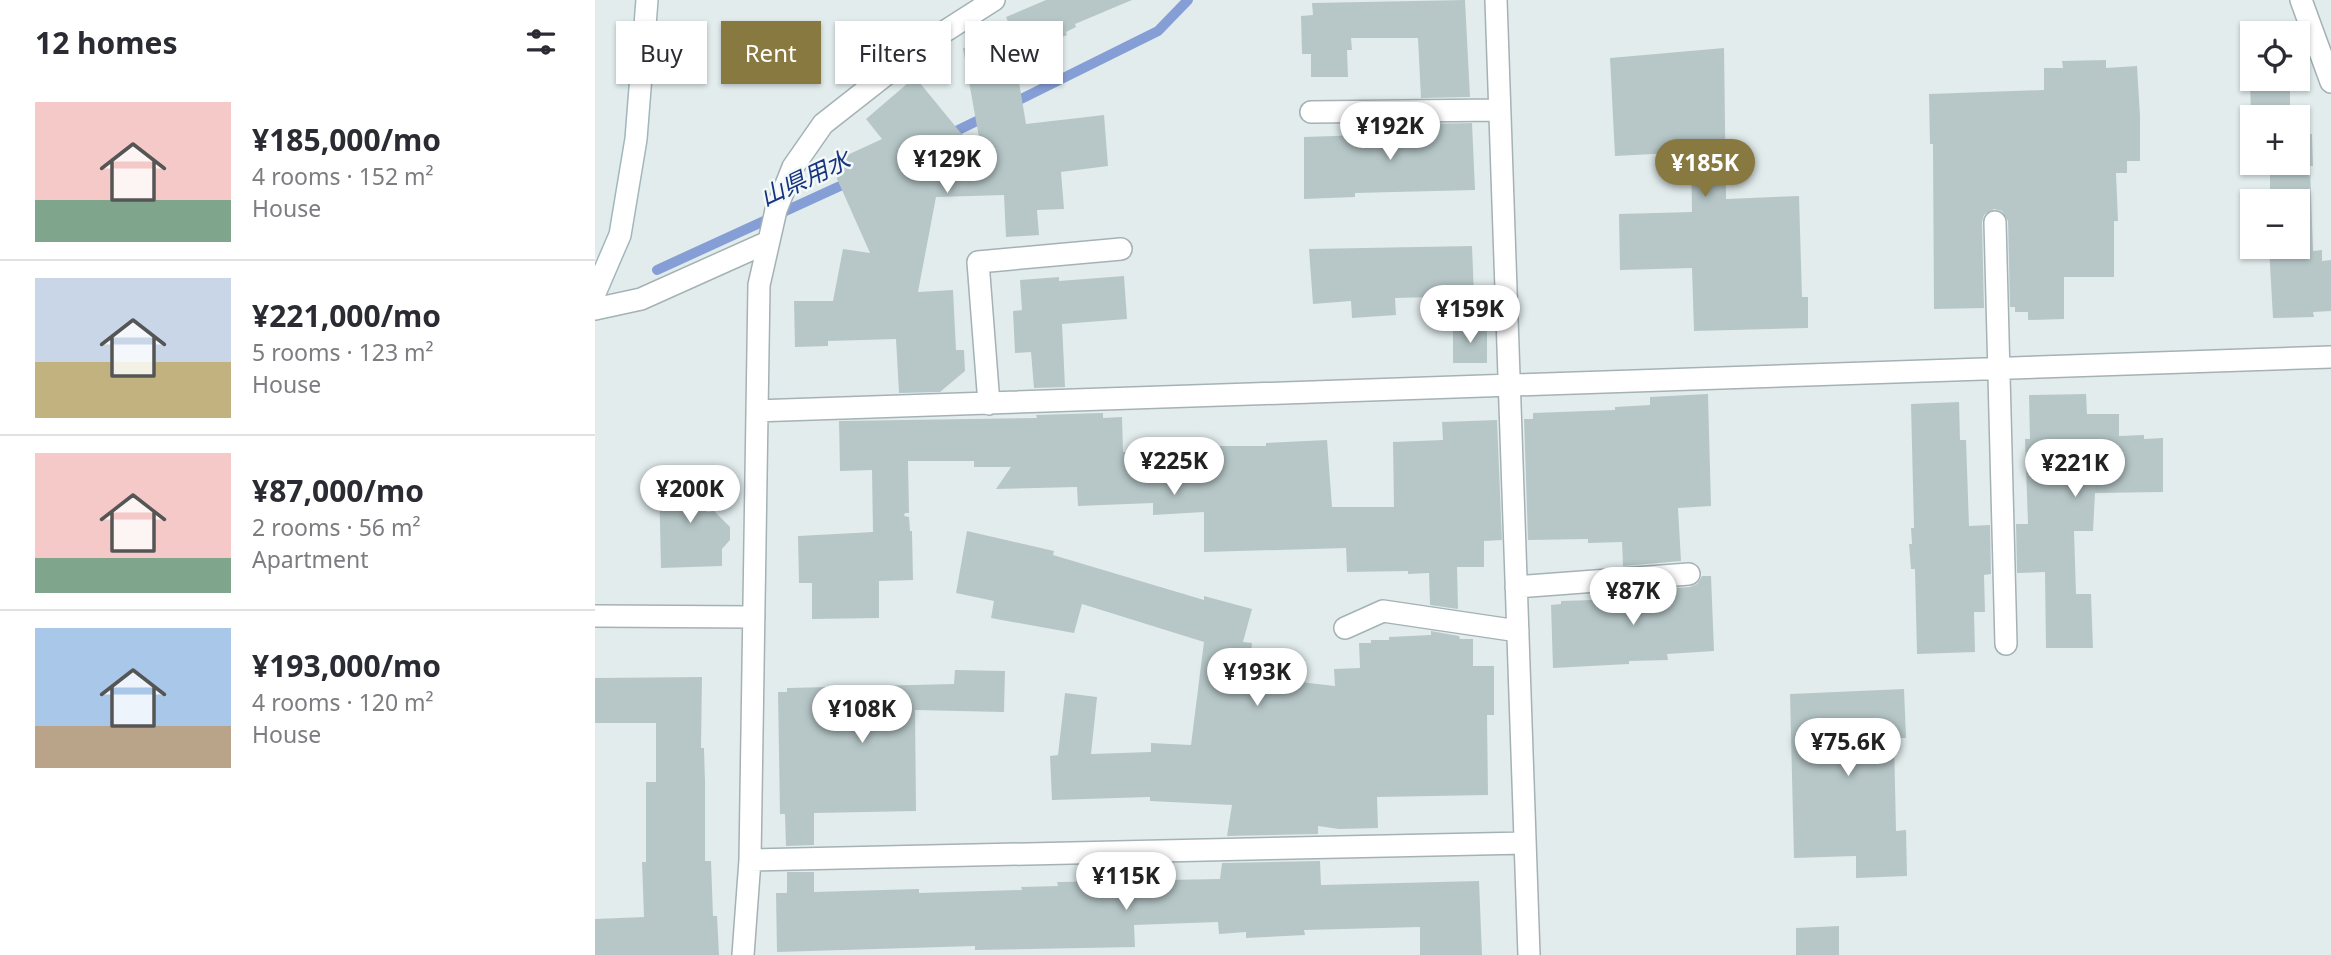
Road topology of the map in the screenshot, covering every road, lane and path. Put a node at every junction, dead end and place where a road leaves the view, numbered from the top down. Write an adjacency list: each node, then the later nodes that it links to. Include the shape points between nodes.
1 (647, 0): 11 (street, via 636,139 620,235)
2 (994, 0): 9 (street, via 925,44 823,124 793,167)
3 (1496, 0): 6 (street)
4 (2301, 0): 5 (street)
5 (2331, 82)
6 (1499, 110): 7 (street); 15 (street)
7 (1311, 112)
8 (1995, 222): 14 (street)
9 (772, 226): 12 (street, via 641,299); 17 (street, via 759,285)
10 (1121, 248): 16 (street, via 978,262)
11 (595, 293)
12 (595, 309)
13 (2331, 357): 14 (street)
14 (1999, 369): 15 (street); 24 (street)
15 (1509, 386): 16 (street); 19 (street)
16 (989, 404): 17 (street)
17 (757, 411): 21 (street)
18 (1689, 574): 19 (street)
19 (1516, 587): 23 (street)
20 (595, 616): 21 (street)
21 (754, 617): 26 (street)
22 (1345, 628): 23 (street, via 1383,611)
23 (1518, 631): 25 (street)
24 (2006, 644)
25 (1525, 844): 26 (street); 28 (street)
26 (750, 860): 27 (street)
27 (743, 955)
28 (1529, 955)

